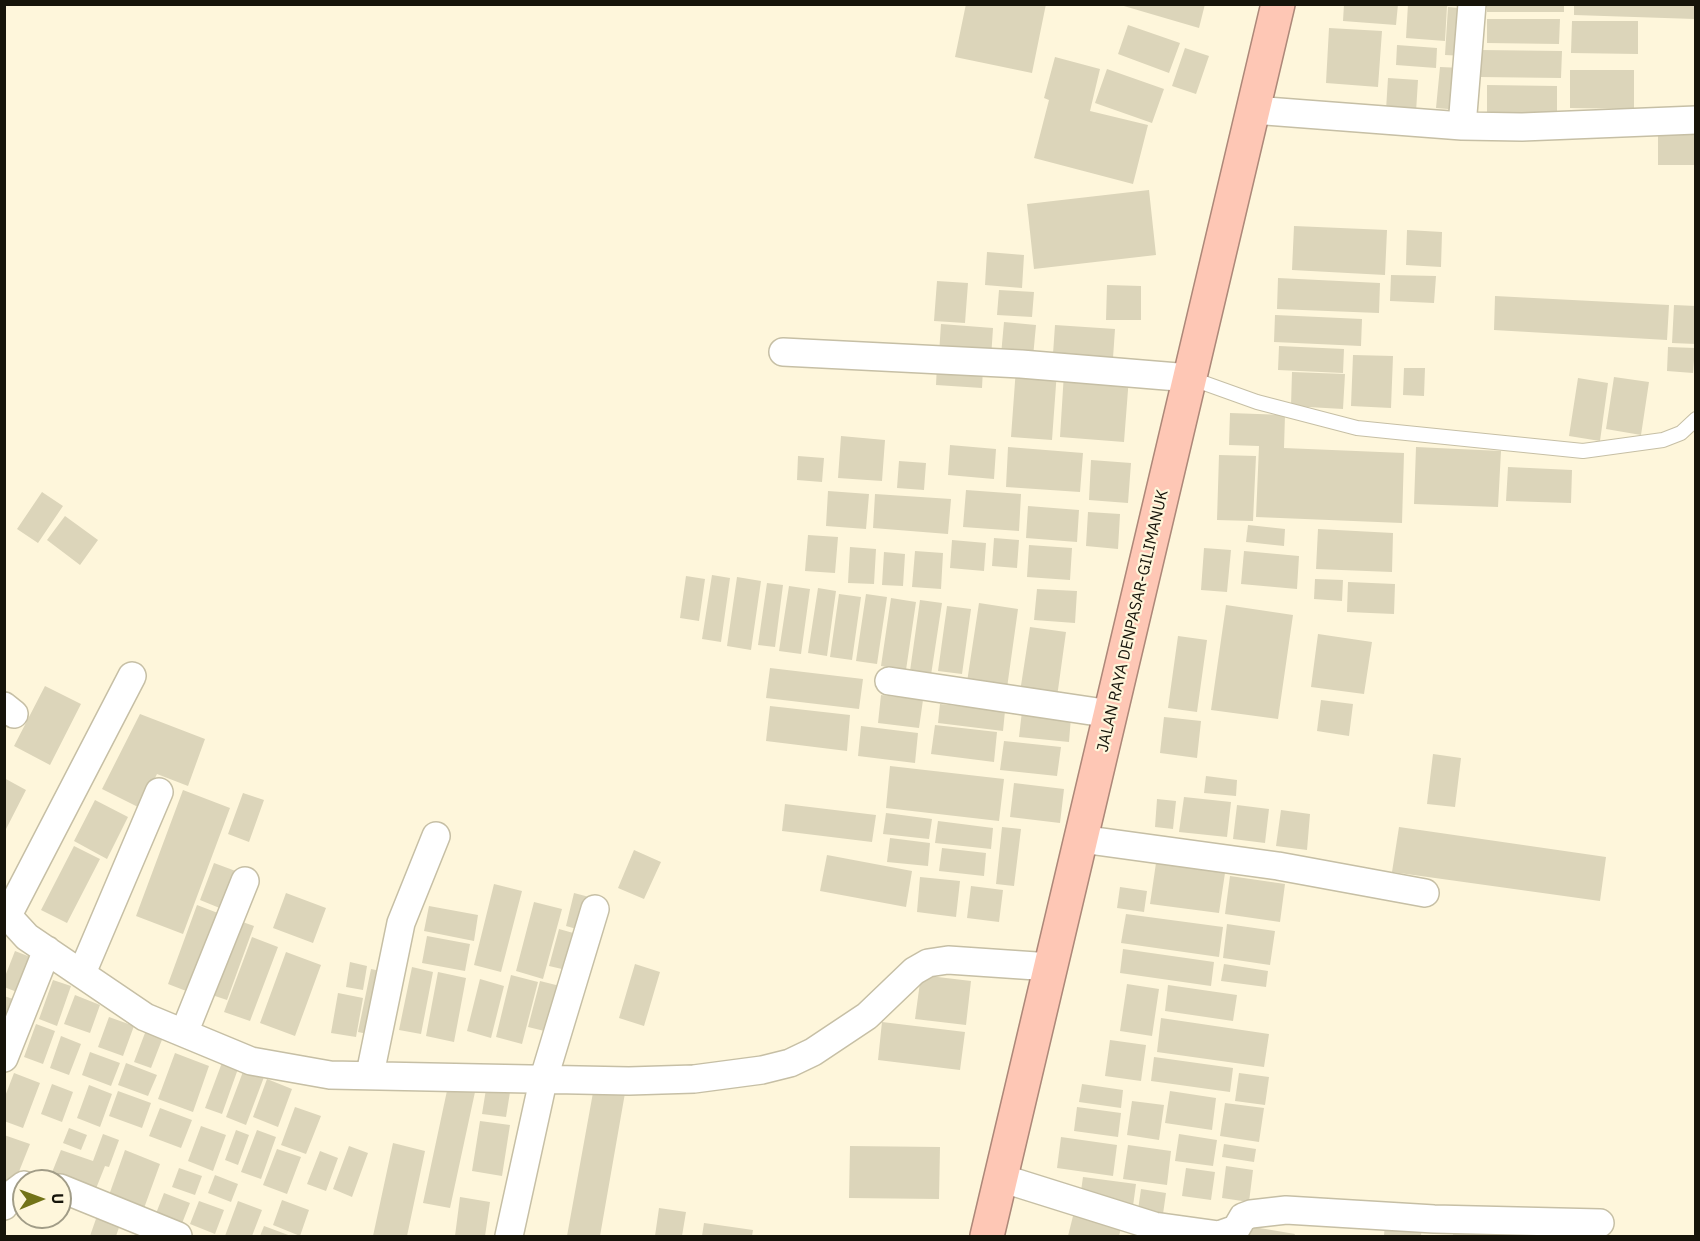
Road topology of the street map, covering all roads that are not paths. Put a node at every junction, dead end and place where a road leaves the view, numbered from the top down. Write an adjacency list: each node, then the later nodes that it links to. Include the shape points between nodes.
1 (1278, 4): 3 (highway, JALAN RAYA DENPASAR-GILIMANUK)
2 (1472, 4): 5 (street)
3 (1253, 110): 5 (street); 7 (highway, JALAN RAYA DENPASAR-GILIMANUK)
4 (1695, 120): 5 (street)
5 (1462, 126)
6 (783, 352): 7 (street, via 1021,364)
7 (1190, 378): 8 (lane, via 1257,402 1357,428 1458,441 1583,451 1663,440 1681,433); 11 (highway, JALAN RAYA DENPASAR-GILIMANUK)
8 (1695, 419)
9 (132, 676): 18 (street)
10 (890, 681): 11 (street)
11 (1111, 714): 14 (highway, JALAN RAYA DENPASAR-GILIMANUK)
12 (159, 792): 21 (street)
13 (436, 836): 24 (street, via 401,923)
14 (1081, 839): 16 (street, via 1278,866); 20 (highway, JALAN RAYA DENPASAR-GILIMANUK)
15 (245, 881): 22 (street)
16 (1425, 893)
17 (595, 909): 25 (street)
18 (6, 914): 19 (street, via 27,937)
19 (47, 950): 21 (street); 23 (street)
20 (1051, 968): 25 (street, via 948,960 928,963 914,971 867,1016 813,1052 762,1070 694,1079); 26 (highway, JALAN RAYA DENPASAR-GILIMANUK)
21 (82, 973): 22 (street, via 145,1017)
22 (184, 1033): 24 (street, via 242,1058 280,1067 330,1075)
23 (4, 1058)
24 (370, 1074): 25 (street)
25 (543, 1081): 30 (street)
26 (1001, 1178): 28 (street, via 1154,1226 1219,1234 1236,1229 1243,1217 1251,1214 1286,1210 1434,1219); 31 (highway, JALAN RAYA DENPASAR-GILIMANUK)
27 (72, 1193): 29 (street)
28 (1600, 1222)
29 (178, 1236)
30 (509, 1236)
31 (987, 1236)

